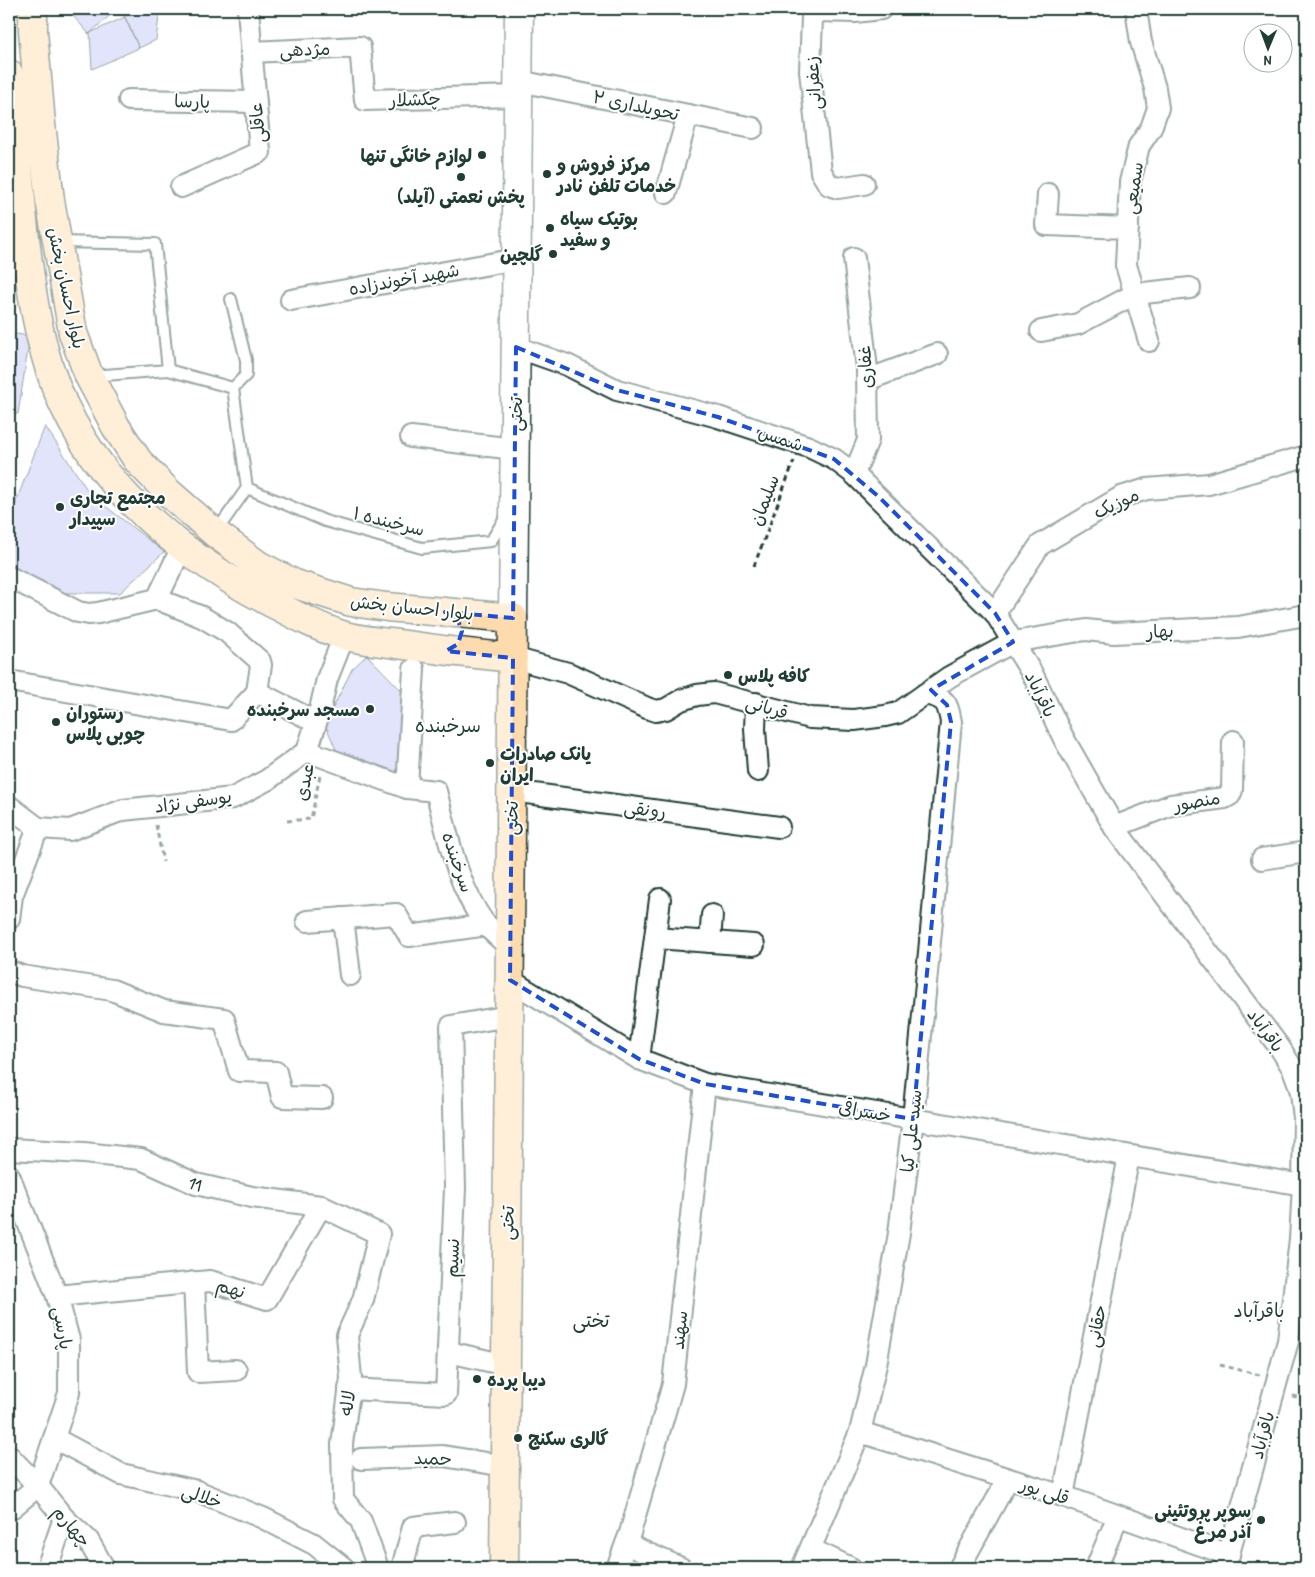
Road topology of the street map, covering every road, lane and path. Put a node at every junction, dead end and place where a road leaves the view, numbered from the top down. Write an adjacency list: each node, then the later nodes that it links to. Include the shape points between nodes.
1 (33, 9): 19 (main road, بلوار احسان بخش, via 41,124)
2 (248, 9): 7 (street, عاقلی)
3 (519, 9): 9 (main road, تختی)
4 (881, 9): 14 (street, زعفرانی, via 816,12 812,16 810,71 821,172 828,185 838,188)
5 (1136, 9): 18 (street, سمیعی, via 1158,108 1151,128 1139,146 1130,182)
6 (360, 47): 7 (street, مژدهی); 9 (street, چکشلار, via 365,100)
7 (252, 52): 11 (street, عاقلی)
8 (9, 74): 42 (main road, بلوار احسان بخش, via 29,282 49,367 65,411 104,471)
9 (518, 88): 12 (street, تحویلداری ۲); 21 (main road, تختی)
10 (129, 100): 11 (street, پارسا)
11 (256, 102): 15 (street, عاقلی, via 260,152)
12 (688, 115): 13 (street, تحویلداری ۲); 16 (street)
13 (753, 128)
14 (864, 184)
15 (181, 187)
16 (666, 193)
17 (1048, 194): 18 (street, via 1046,225)
18 (1128, 228): 23 (street, سمیعی, via 1126,265)
19 (56, 242): 30 (lane, via 155,244); 31 (main road, بلوار احسان بخش, via 73,333)
20 (854, 258): 32 (street, غفاری)
21 (517, 259): 25 (street, شهید آخوندزاده); 28 (main road, تختی)
22 (1190, 288): 23 (street)
23 (1135, 294): 26 (street, via 1078,324); 27 (street, سمیعی)
24 (231, 299): 33 (lane, via 246,360 246,375)
25 (291, 300)
26 (1041, 331)
27 (1149, 341)
28 (516, 347): 35 (street, شمس, via 617,390 718,417); 36 (main road, تختی)
29 (937, 354): 32 (street)
30 (168, 370): 31 (lane); 33 (lane)
31 (89, 376): 41 (main road, بلوار احسان بخش, via 138,461)
32 (867, 380): 38 (street, غفاری, via 868,440)
33 (233, 388): 39 (lane)
34 (411, 437): 36 (street)
35 (801, 444): 38 (street, شمس, via 834,459); 43 (path, سلیمان)
36 (515, 449): 40 (main road, تختی)
37 (1306, 456): 47 (street, موزیک, via 1209,484 1147,488 1121,496 1040,545)
38 (854, 474): 47 (street, شمس)
39 (247, 488): 40 (lane, سرخبنده ۱, via 325,521 422,548 491,541); 41 (lane)
40 (514, 503): 49 (main road, تختی)
41 (216, 533): 46 (main road, بلوار احسان بخش, via 258,565 324,595 387,608)
42 (182, 547): 45 (street); 50 (main road, بلوار احسان بخش, via 240,586 296,616)
43 (754, 566)
44 (9, 577): 45 (street, via 88,614)
45 (157, 599): 56 (street, via 202,617 227,632 260,661)
46 (445, 612): 49 (main road, بلوار احسان بخش); 52 (main road, via 457,618 462,631 458,644)
47 (995, 613): 51 (street, باقرآباد)
48 (1306, 615): 51 (street, بهار, via 1238,626 1114,633 1086,630)
49 (513, 618): 53 (main road, تختی)
50 (344, 636): 52 (main road, بلوار احسان بخش); 59 (street, via 327,679)
51 (1013, 642): 57 (street, قربانی, via 949,677); 68 (street, باقرآباد)
52 (446, 651): 53 (main road, بلوار احسان بخش)
53 (513, 658): 58 (street, قربانی, via 568,673 656,711 681,700 714,693); 64 (main road, تختی)
54 (414, 669): 63 (street)
55 (9, 681): 56 (street, via 231,720)
56 (257, 692): 59 (street)
57 (926, 694): 58 (street, قربانی, via 898,712 854,720 800,716); 92 (street, سید علی کیا, via 947,705 951,722)
58 (756, 703): 62 (street)
59 (316, 722): 61 (street)
60 (1233, 742): 68 (street, منصور, via 1230,796 1171,805)
61 (315, 754): 63 (street, سرخبنده); 66 (street, یوسفی نژاد, via 233,798); 67 (path, عبدی, via 310,819)
62 (758, 771)
63 (407, 788): 79 (street, سرخبنده, via 436,791 457,868 473,906)
64 (512, 791): 69 (street, رونقی); 83 (main road, تختی)
65 (9, 806): 70 (street)
66 (153, 807): 70 (street, یوسفی نژاد, via 122,810 70,830); 73 (path)
67 (287, 821)
68 (1114, 826): 89 (street, باقرآباد, via 1280,1048)
69 (779, 827)
70 (38, 828): 76 (street, via 12,896)
71 (1306, 852): 72 (street)
72 (1262, 859)
73 (163, 862)
74 (660, 899): 80 (street)
75 (712, 915): 81 (street)
76 (9, 918)
77 (343, 918): 78 (street); 79 (street, via 396,914 409,936); 85 (street)
78 (307, 920)
79 (486, 926): 83 (street, سرخبنده)
80 (655, 938): 81 (street); 88 (street)
81 (710, 942): 82 (street)
82 (754, 946)
83 (510, 948): 86 (main road, تختی)
84 (9, 971): 91 (street, via 22,976 112,990 164,1011 224,1018 239,1071 276,1072 282,1097)
85 (350, 975)
86 (510, 980): 87 (main road, تختی); 88 (street, خسراقی)
87 (509, 1016): 102 (street, نسیم, via 451,1026 455,1188); 103 (main road, تختی)
88 (639, 1059): 90 (street, خسراقی)
89 (1302, 1083): 96 (street, باقرآباد)
90 (705, 1084): 92 (street, خسراقی); 120 (street, سهند, via 673,1384)
91 (322, 1098)
92 (913, 1119): 94 (street, خسراقی); 108 (street, سید علی کیا, via 876,1365)
93 (9, 1149): 97 (street, 11, via 141,1160 196,1184 252,1198)
94 (1129, 1156): 96 (street, خسراقی); 115 (street, حقانی)
95 (9, 1175): 101 (street, پارسی)
96 (1303, 1184): 99 (street, باقرآباد)
97 (321, 1206): 98 (street, 11); 100 (street, نهم, via 267,1299 210,1281)
98 (379, 1234): 107 (street, لاله, via 363,1300 347,1335)
99 (1303, 1240): 106 (street, باقرآباد, via 1288,1341)
100 (194, 1282): 101 (street, نهم); 105 (street, via 198,1372)
101 (57, 1296): 109 (street, پارسی, via 69,1340 69,1393)
102 (449, 1352): 103 (street); 107 (street, نسیم, via 446,1394)
103 (506, 1365): 112 (main road, تختی)
104 (1220, 1365): 106 (path)
105 (236, 1370)
106 (1278, 1380): 122 (street, باقرآباد)
107 (349, 1389): 126 (street, لاله, via 342,1444 343,1499 361,1521)
108 (860, 1432): 113 (street, قلی پور); 121 (street, سید علی کیا)
109 (54, 1438): 114 (street, پارسی); 125 (street, خلالی, via 120,1474 196,1492 263,1518 314,1544)
110 (9, 1456): 114 (street, چهارم)
111 (361, 1459): 112 (street, حمید, via 443,1456)
112 (505, 1466): 128 (main road, تختی)
113 (1008, 1480): 115 (street, قلی پور); 133 (street)
114 (38, 1486): 116 (street); 118 (street, چهارم)
115 (1063, 1496): 117 (street, قلی پور)
116 (9, 1510)
117 (1118, 1516): 122 (street, قلی پور); 134 (street)
118 (64, 1518): 123 (street); 124 (street, چهارم, via 88,1540)
119 (456, 1522): 127 (street, via 413,1527)
120 (626, 1544): 129 (street, سهند); 130 (street)
121 (811, 1549): 131 (street, سید علی کیا); 132 (street)
122 (1227, 1562)
123 (47, 1568)
124 (104, 1568)
125 (344, 1568)
126 (378, 1568)
127 (402, 1568)
128 (504, 1568)
129 (616, 1568)
130 (681, 1568)
131 (802, 1568)
132 (851, 1568)
133 (959, 1568)
134 (1096, 1568)

